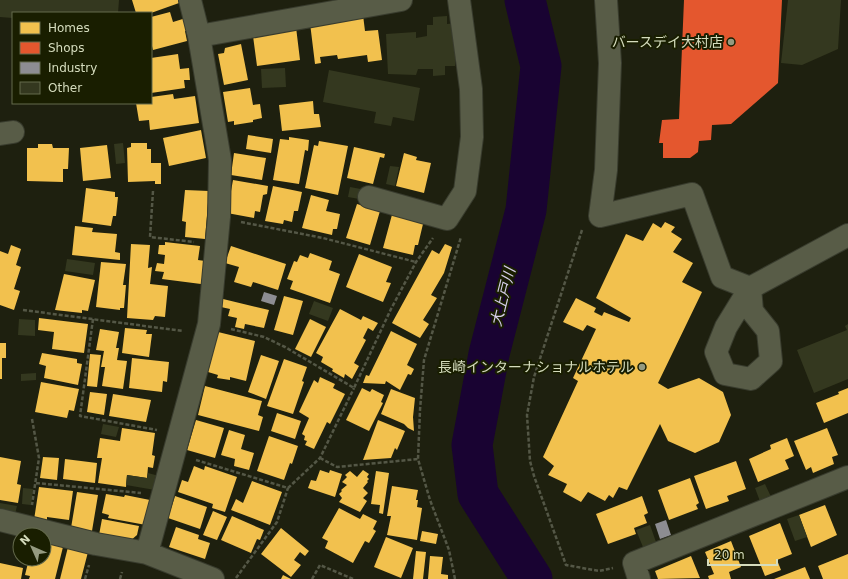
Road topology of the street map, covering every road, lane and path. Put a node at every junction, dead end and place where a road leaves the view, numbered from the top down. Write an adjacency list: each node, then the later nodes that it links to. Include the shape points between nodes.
1 (190, 0): 5 (street)
2 (401, 0): 5 (street)
3 (459, 0): 10 (street, via 471,90 472,137 464,191)
4 (606, 0): 8 (street, via 609,71 606,170)
5 (199, 36): 9 (street, via 220,160)
6 (153, 191): 13 (path, via 150,237)
7 (369, 197): 10 (street)
8 (600, 216): 11 (street, via 692,194 722,277 750,288); 31 (path, via 582,228 534,377 528,415 530,461 566,565 599,571)
9 (218, 217): 13 (street); 14 (path, via 323,238)
10 (447, 219): 14 (path)
11 (848, 235)
12 (461, 236): 22 (path, via 424,360)
13 (216, 244): 17 (street)
14 (416, 262): 18 (path)
15 (23, 310): 16 (path)
16 (93, 319): 17 (path); 20 (path, via 80,416)
17 (208, 329): 18 (path, via 264,337); 20 (street)
18 (354, 388): 21 (path)
19 (32, 419): 24 (path, via 39,458)
20 (177, 444): 25 (path); 26 (street)
21 (320, 458): 22 (path, via 337,467); 25 (path)
22 (418, 459): 37 (path, via 449,550)
23 (848, 477): 31 (street)
24 (36, 483): 26 (path); 28 (path)
25 (288, 488): 34 (path, via 277,522)
26 (163, 495): 30 (street)
27 (0, 520): 28 (street)
28 (29, 527)
29 (52, 533): 30 (street)
30 (147, 553): 32 (street)
31 (637, 571)
32 (173, 572): 33 (street)
33 (213, 579)
34 (235, 579)
35 (312, 579): 36 (path, via 320,565)
36 (353, 579)
37 (455, 579)

